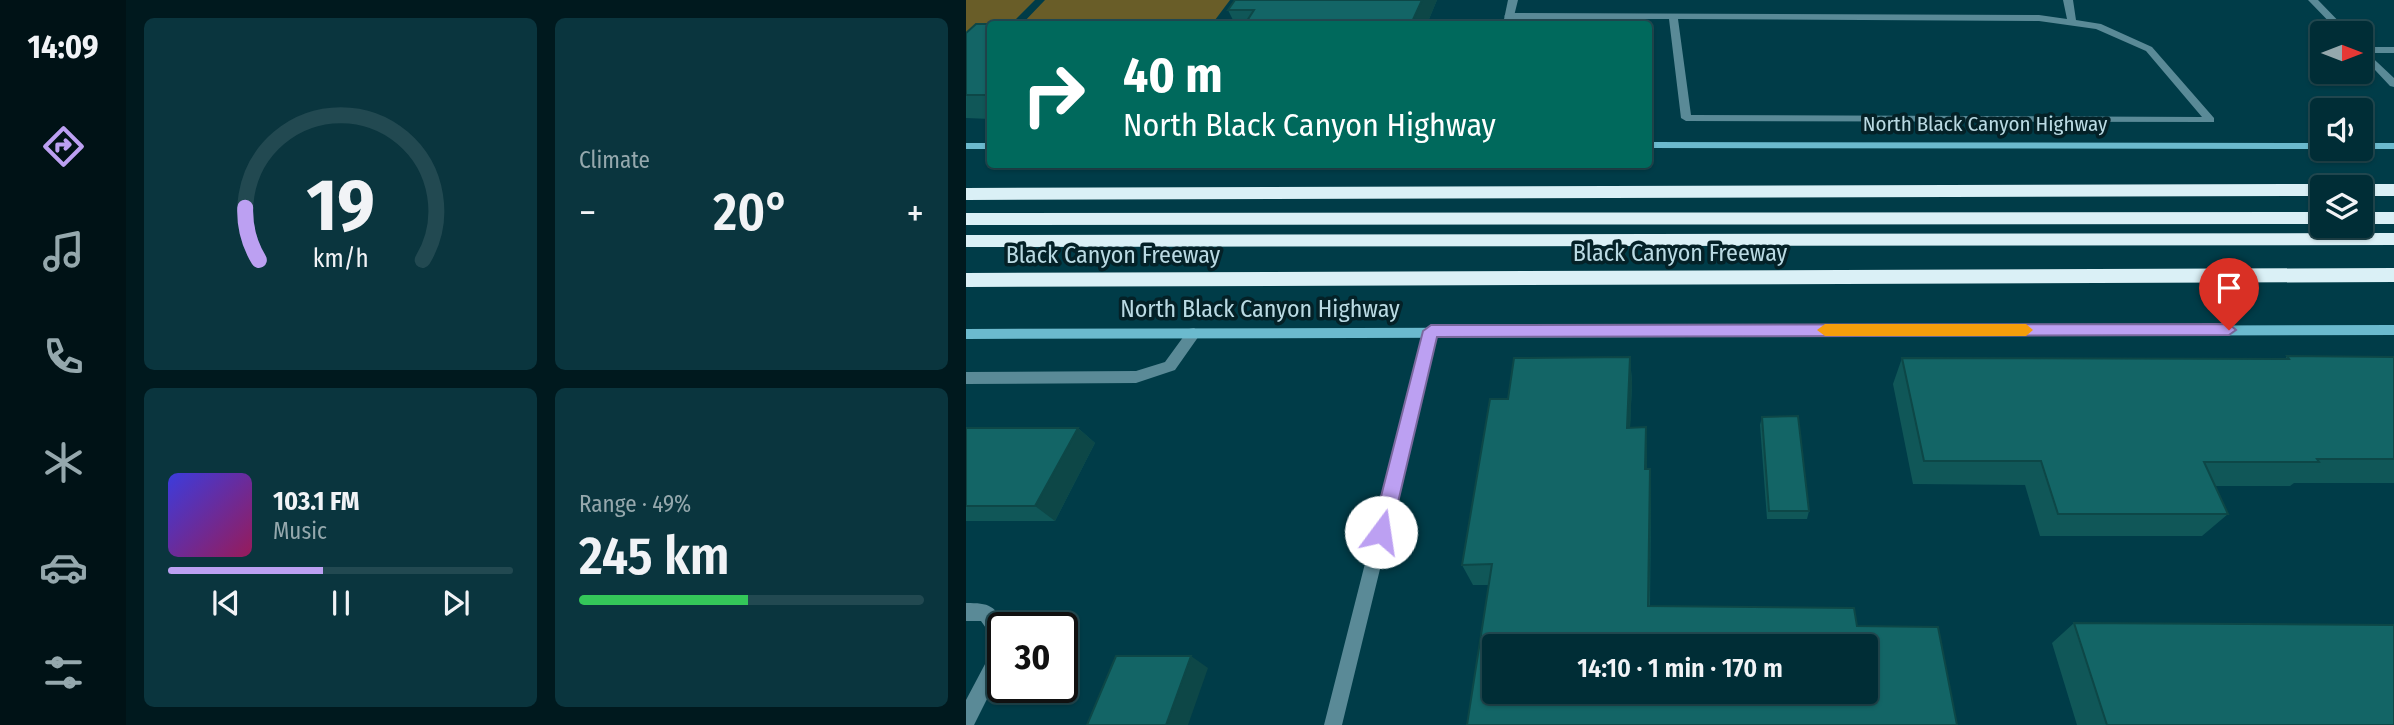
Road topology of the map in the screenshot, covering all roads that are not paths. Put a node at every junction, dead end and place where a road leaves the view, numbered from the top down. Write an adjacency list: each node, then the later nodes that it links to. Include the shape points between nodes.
1 (1513, 0): 5 (street)
2 (2068, 0): 7 (street)
3 (2313, 0): 6 (street)
4 (1673, 17): 5 (street); 7 (street, via 2039,18); 7 (street, via 1686,118 2210,120 2150,49 2098,26)
5 (1508, 20)
6 (2333, 21)
7 (2072, 23)
8 (2373, 50): 9 (street)
9 (2394, 50)
10 (2373, 62): 11 (street)
11 (2394, 84)
12 (1652, 145): 15 (main road, North Black Canyon Highway)
13 (966, 146): 14 (main road)
14 (987, 146)
15 (2310, 146)
16 (2373, 146): 17 (main road)
17 (2394, 146)
18 (2310, 190): 21 (highway)
19 (2373, 190): 20 (highway)
20 (2394, 190)
21 (966, 194)
22 (2310, 218): 25 (highway)
23 (2373, 218): 24 (highway)
24 (2394, 218)
25 (966, 219)
26 (2394, 239): 27 (highway)
27 (966, 241)
28 (2394, 275): 29 (highway, Black Canyon Freeway)
29 (966, 280)
30 (2394, 330): 31 (main road, North Black Canyon Highway)
31 (1431, 331): 32 (main road, North Black Canyon Highway); 37 (street)
32 (1194, 333): 33 (main road, North Black Canyon Highway); 34 (street, via 1170,366 1136,377)
33 (966, 334)
34 (966, 378)
35 (966, 612): 36 (street, via 986,611 1002,650)
36 (966, 720)
37 (1334, 725)

